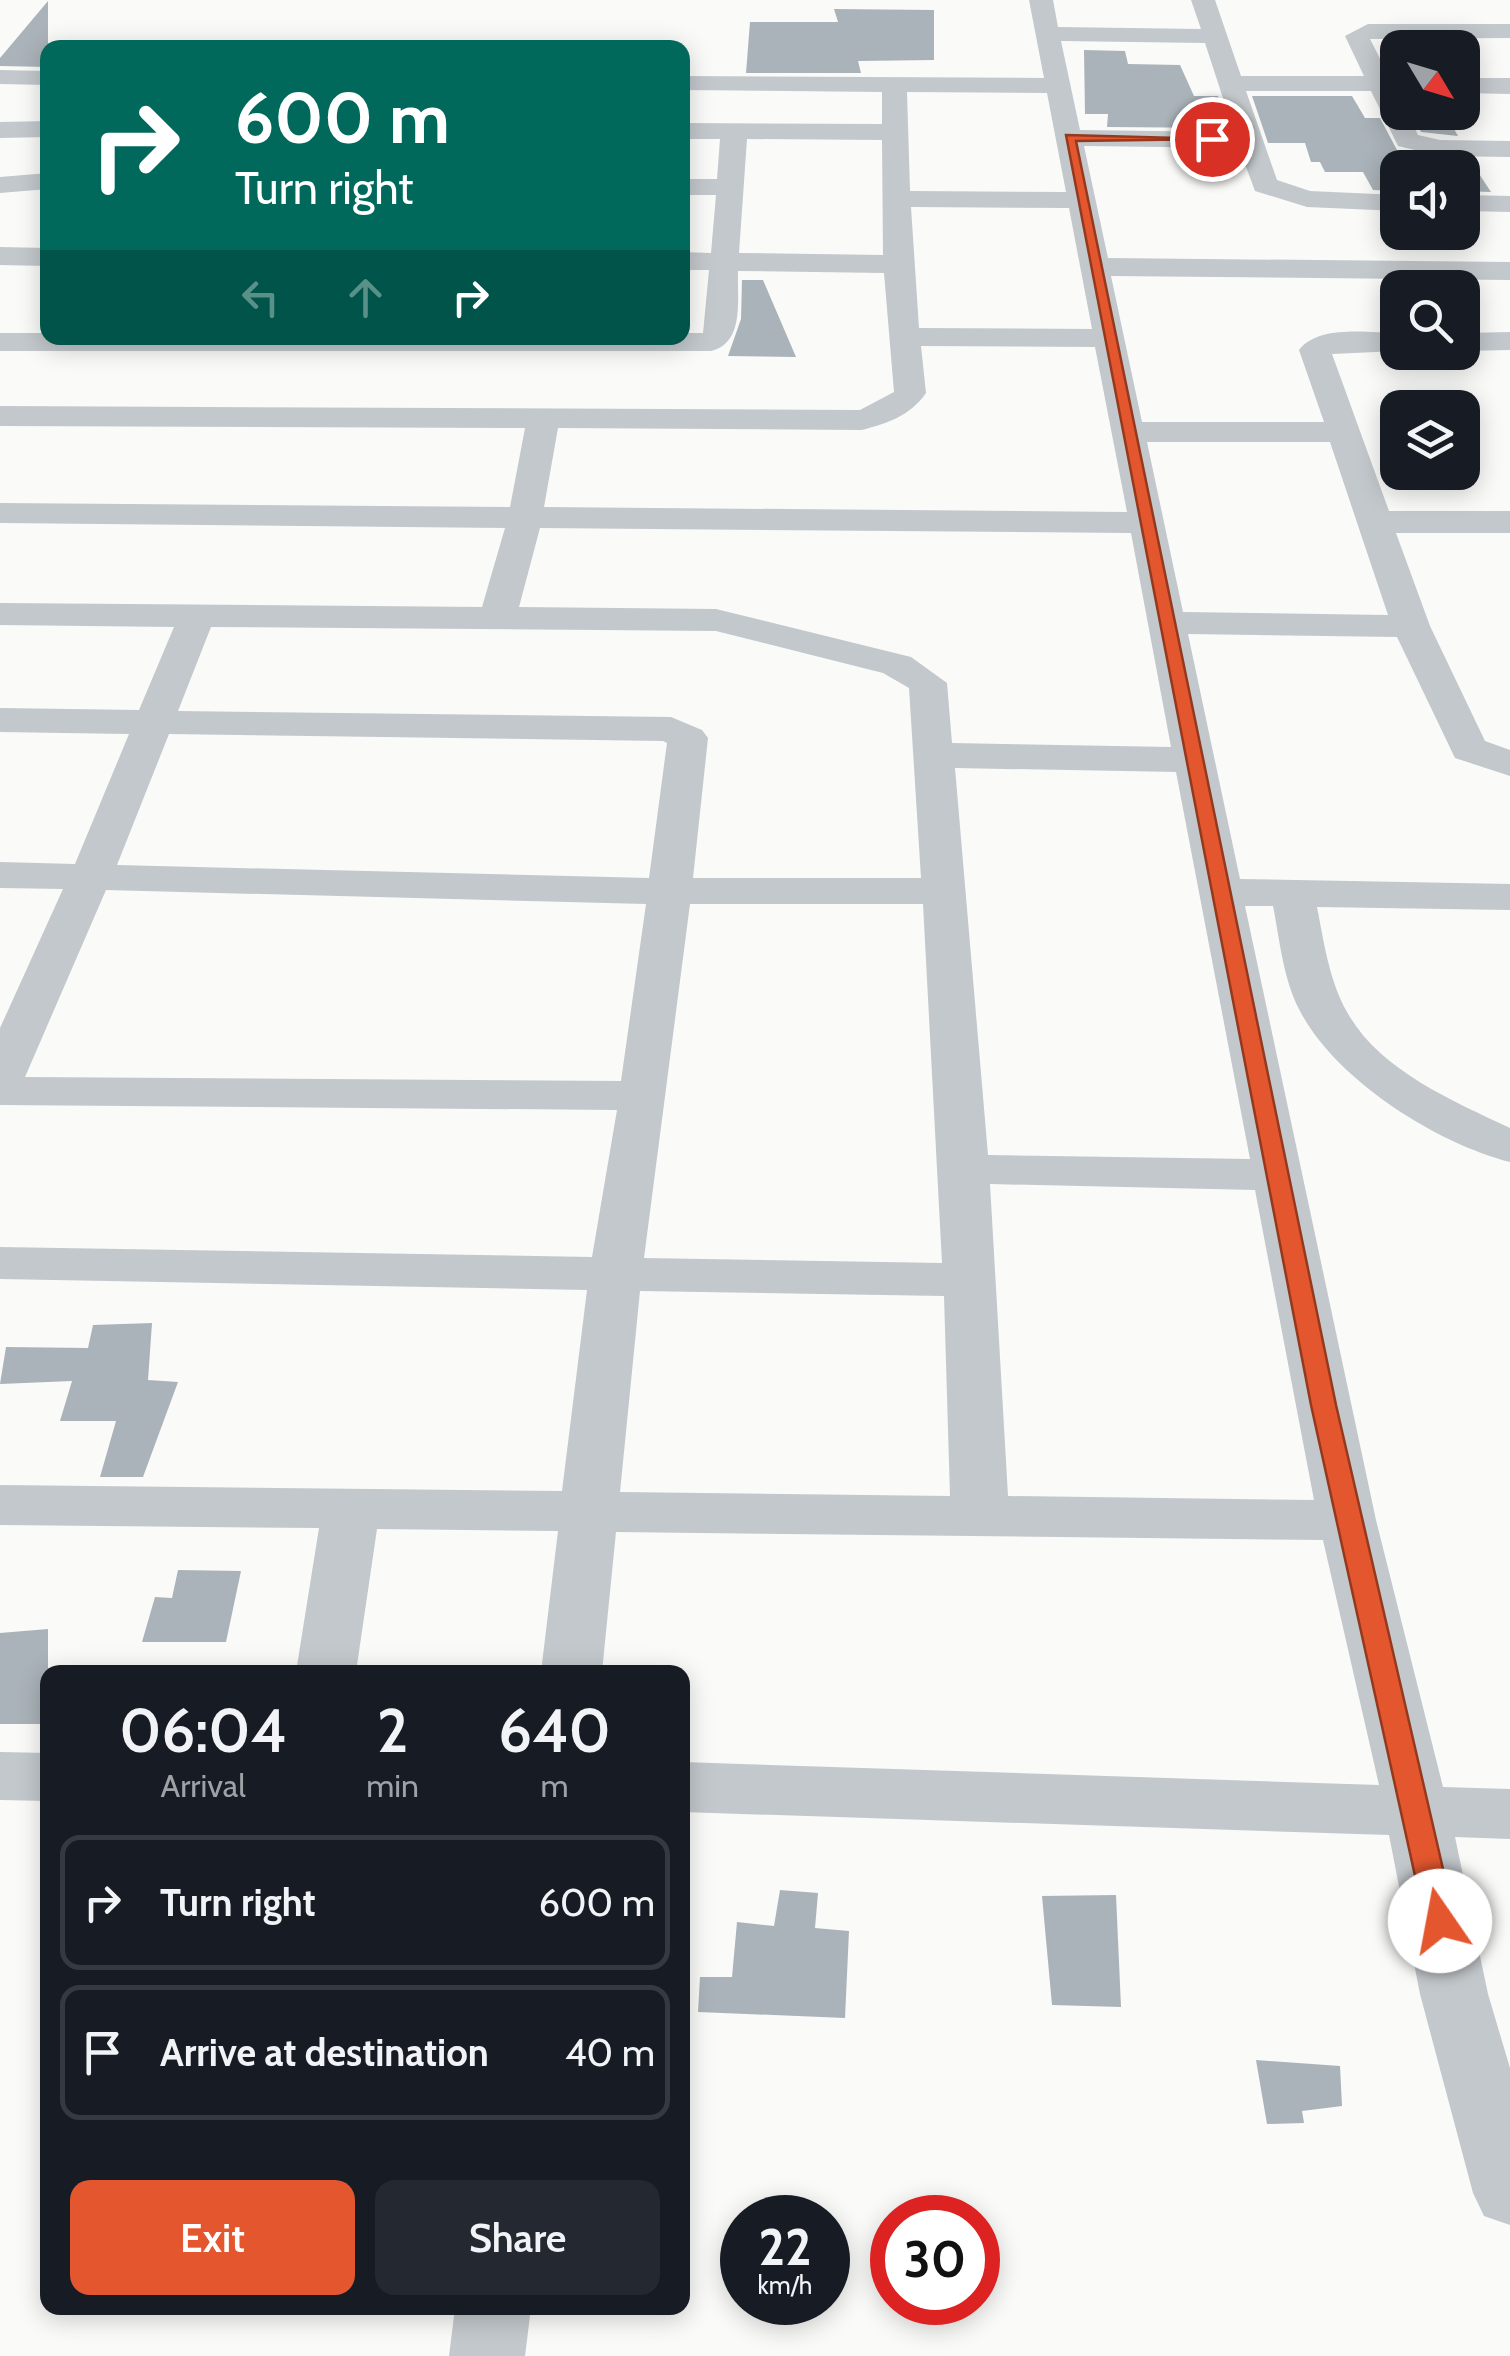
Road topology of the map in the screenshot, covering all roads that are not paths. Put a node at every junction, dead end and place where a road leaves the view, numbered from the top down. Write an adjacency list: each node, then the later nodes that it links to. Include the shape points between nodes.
1 (1203, 0): 6 (street)
2 (1046, 17): 6 (street); 15 (street)
3 (1480, 31): 4 (street)
4 (1510, 31)
5 (1380, 33): 7 (street, via 1357,36)
6 (1214, 36): 11 (street)
7 (1380, 70)
8 (0, 77): 9 (street)
9 (40, 78)
10 (690, 83): 13 (street)
11 (1230, 83): 12 (street); 24 (street)
12 (1380, 84)
13 (894, 85): 15 (street); 22 (street)
14 (1480, 85): 16 (street)
15 (1060, 86): 23 (street)
16 (1510, 86)
17 (40, 129): 18 (street)
18 (0, 130)
19 (1405, 130): 25 (street, via 1408,140 1440,148)
20 (690, 131): 21 (street)
21 (734, 132): 22 (street); 29 (street)
22 (894, 132): 30 (street)
23 (1070, 138): 24 (street); 31 (street)
24 (1247, 140): 32 (street, via 1273,191)
25 (1510, 149)
26 (40, 182): 27 (street)
27 (0, 185)
28 (690, 187): 29 (street)
29 (728, 187): 38 (street)
30 (898, 199): 31 (street); 39 (street)
31 (1082, 200): 40 (street)
32 (1380, 202)
33 (1480, 203): 34 (street)
34 (1510, 204)
35 (0, 256): 36 (street)
36 (40, 257)
37 (690, 261): 38 (street)
38 (726, 261): 39 (street); 48 (street, via 720,335)
39 (898, 264): 42 (street)
40 (1095, 267): 41 (street); 43 (street)
41 (1510, 271)
42 (907, 337): 43 (street); 52 (street, via 910,393 902,404 862,420)
43 (1109, 338): 53 (street)
44 (1510, 341): 47 (street)
45 (0, 342): 50 (street)
46 (1380, 342): 54 (street, via 1329,342 1315,350)
47 (1480, 342)
48 (690, 343)
49 (667, 345): 50 (street)
50 (273, 372): 51 (street); 52 (street)
51 (0, 416)
52 (544, 418): 56 (street)
53 (1128, 432): 54 (street); 59 (street)
54 (1341, 432): 57 (street)
55 (0, 513): 56 (street)
56 (525, 518): 59 (street); 62 (street)
57 (1376, 522): 58 (street); 64 (street)
58 (1510, 522)
59 (1146, 524): 63 (street)
60 (0, 614): 61 (street)
61 (197, 616): 62 (street); 66 (street)
62 (498, 616): 67 (street, via 716,620 897,665 928,683)
63 (1165, 623): 64 (street); 68 (street)
64 (1412, 626): 69 (street, via 1469,750)
65 (0, 720): 66 (street)
66 (154, 722): 71 (street); 72 (street, via 682,732 688,738)
67 (933, 755): 68 (street); 73 (street)
68 (1192, 760): 74 (street)
69 (1510, 764)
70 (0, 875): 71 (street)
71 (92, 876): 72 (street); 77 (street)
72 (667, 890): 73 (street); 79 (street)
73 (944, 891): 81 (street)
74 (1218, 892): 75 (street); 82 (street)
75 (1292, 893): 76 (street); 80 (street, via 1324,1013 1368,1065 1430,1108)
76 (1510, 897)
77 (0, 1080)
78 (0, 1091): 79 (street)
79 (642, 1096): 84 (street)
80 (1510, 1148)
81 (964, 1169): 82 (street); 85 (street)
82 (1276, 1175): 90 (street)
83 (0, 1263): 84 (street)
84 (615, 1275): 85 (street); 88 (street)
85 (970, 1280): 89 (street)
86 (0, 1505): 87 (street)
87 (351, 1508): 88 (street); 91 (street)
88 (592, 1511): 89 (street); 92 (street)
89 (980, 1515): 90 (street)
90 (1347, 1520): 96 (street)
91 (327, 1665)
92 (572, 1665)
93 (0, 1776): 94 (street)
94 (40, 1776)
95 (690, 1786): 96 (street)
96 (1418, 1812): 97 (street); 98 (street, via 1454,1994)
97 (1510, 1814)
98 (1510, 2194)
99 (492, 2315): 100 (street)
100 (488, 2356)

